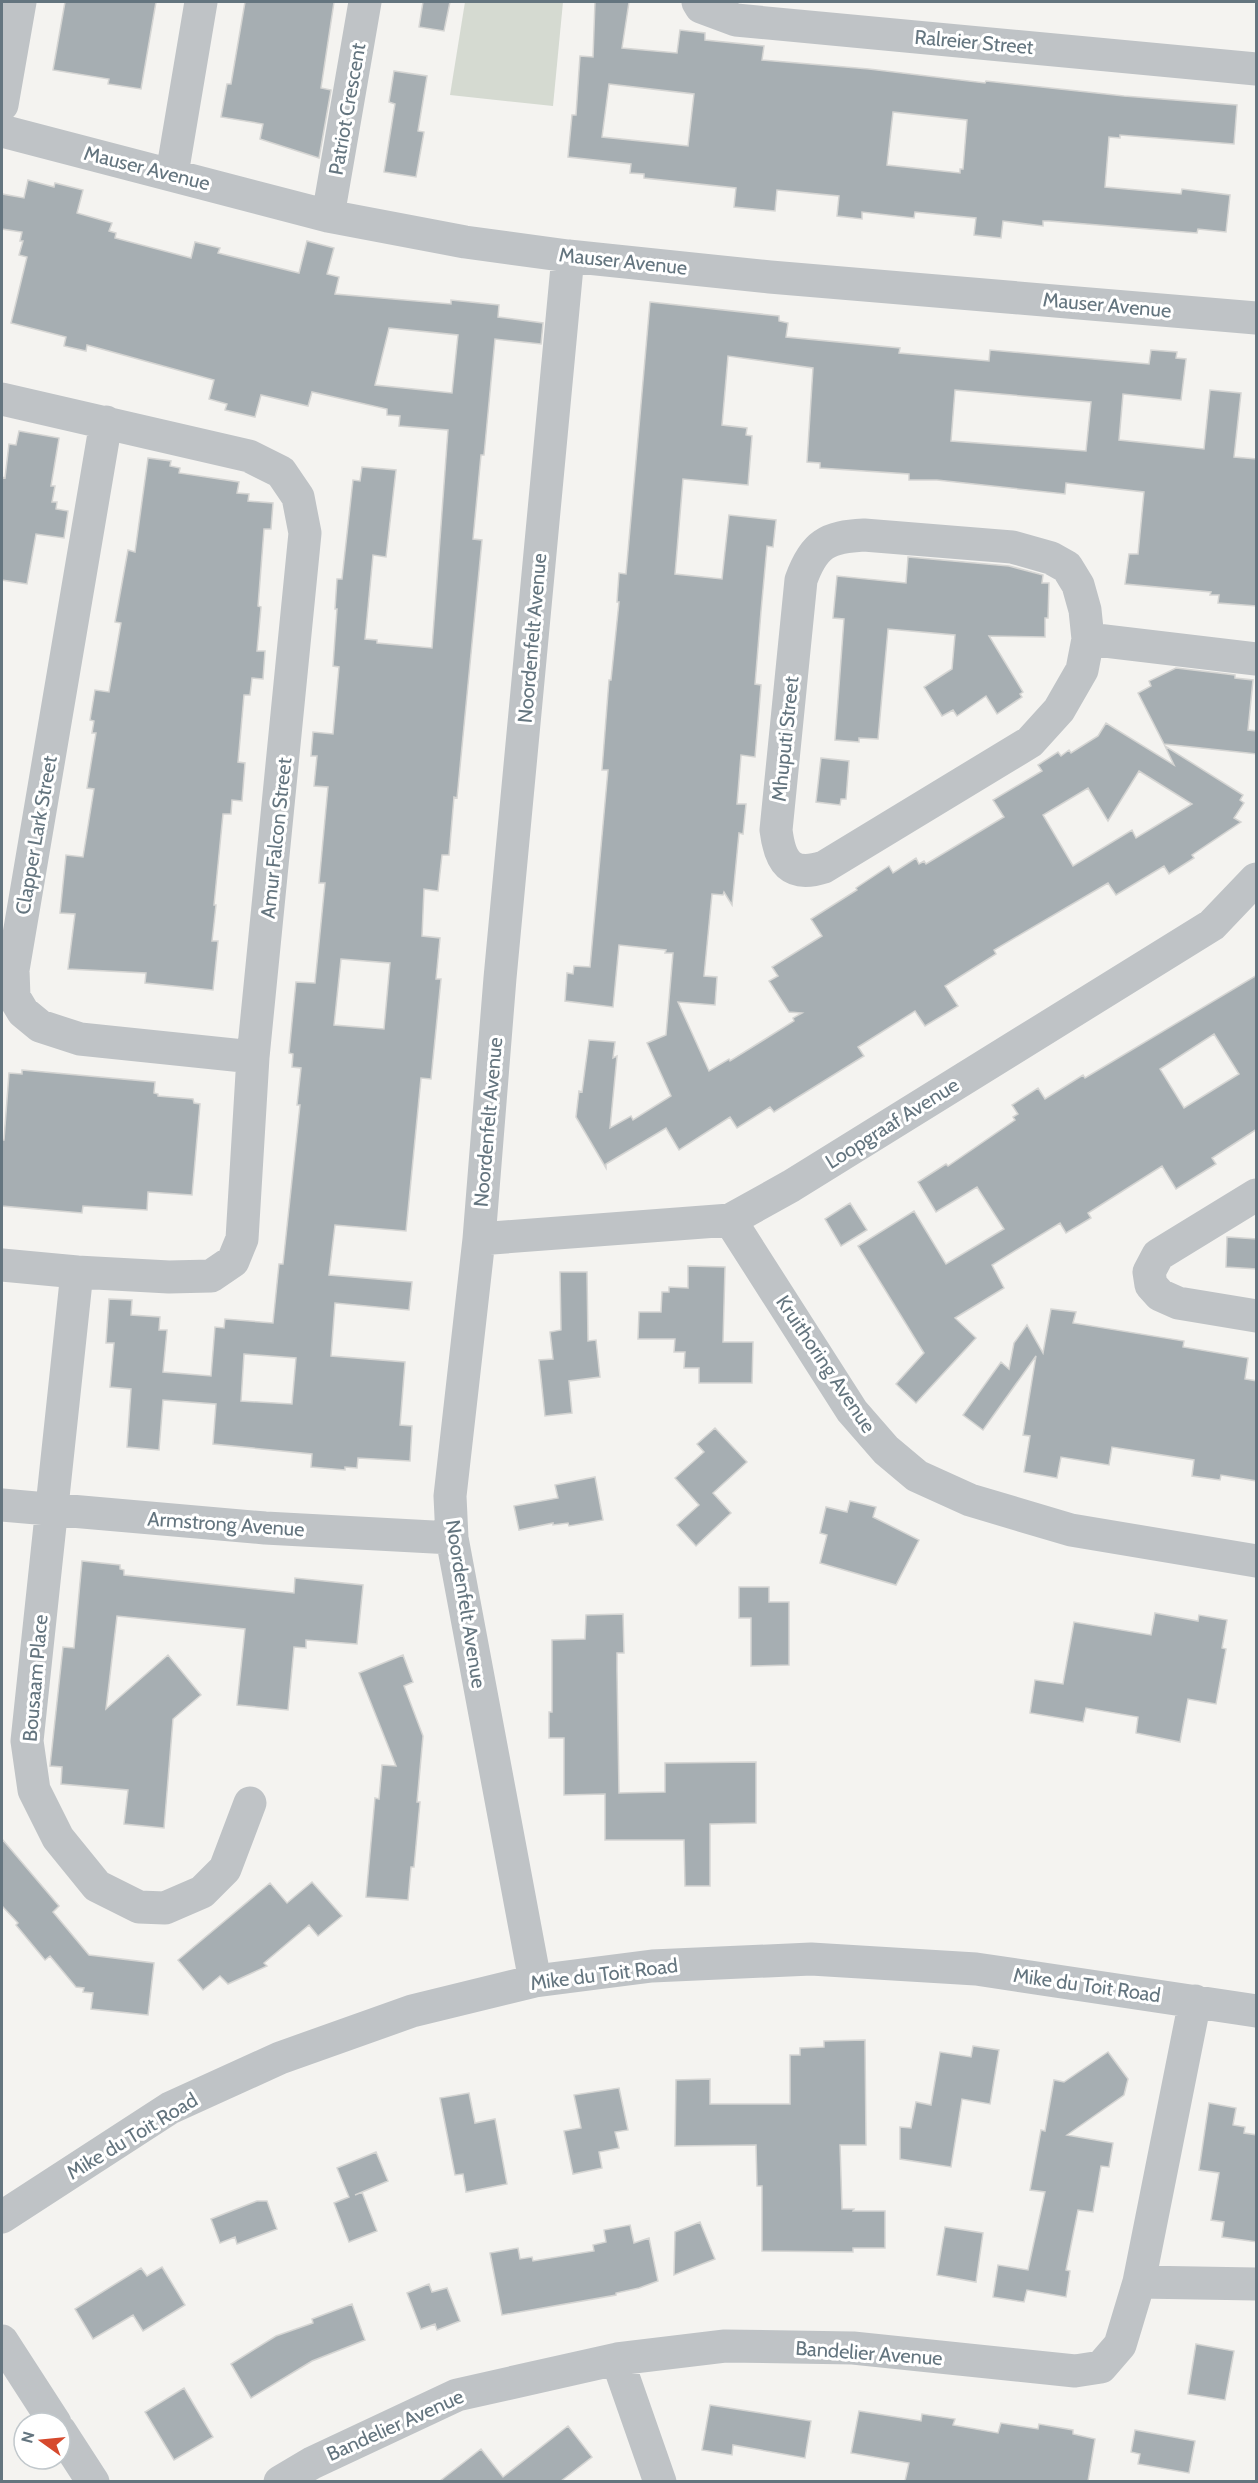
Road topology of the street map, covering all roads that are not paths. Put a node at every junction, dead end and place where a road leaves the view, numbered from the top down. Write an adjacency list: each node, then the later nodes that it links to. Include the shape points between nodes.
1 (21, 2): 6 (street)
2 (201, 2): 8 (street)
3 (365, 2): 9 (street, Patriot Crescent)
4 (698, 2): 5 (street, Ralreier Street, via 701,7 736,20)
5 (1257, 69)
6 (2, 105)
7 (2, 131): 8 (street, Mauser Avenue)
8 (172, 174): 9 (street, Mauser Avenue)
9 (328, 216): 10 (street, Mauser Avenue, via 465,242)
10 (568, 256): 11 (street, Mauser Avenue); 20 (street, Noordenfelt Avenue)
11 (1257, 318)
12 (2, 399): 13 (street, Amur Falcon Street)
13 (106, 422): 17 (street, Amur Falcon Street, via 249,456 281,472 298,498 305,533); 17 (street, Clapper Lark Street, via 13,970 15,997 40,1026 80,1039)
14 (1088, 639): 14 (street, Mhuputi Street, via 1082,670 1059,710 1030,742 824,867 809,872 785,862 776,830 781,768 801,580 817,549 830,540 864,535 1012,547 1051,558 1066,567 1078,585); 15 (street)
15 (1257, 659)
16 (1257, 879): 19 (street, Loopgraaf Avenue, via 1212,925)
17 (254, 1057): 22 (street, Amur Falcon Street, via 242,1239 233,1261 211,1276)
18 (1257, 1195): 23 (street, via 1158,1255 1149,1272 1151,1285 1160,1296 1178,1303)
19 (730, 1220): 20 (street, Loopgraaf Avenue); 27 (street, Kruithoring Avenue, via 852,1411 886,1450 917,1476 970,1500 1071,1530)
20 (479, 1239): 26 (street, Noordenfelt Avenue, via 450,1496)
21 (2, 1265): 22 (street, Amur Falcon Street)
22 (76, 1272): 25 (street, Bousaam Place)
23 (1257, 1316)
24 (2, 1505): 25 (street, Armstrong Avenue)
25 (52, 1510): 26 (street, Armstrong Avenue, via 265,1528); 28 (street, Bousaam Place, via 27,1741 34,1790 58,1838 97,1886 139,1907 165,1908 202,1892 225,1869)
26 (452, 1538): 29 (street, Noordenfelt Avenue)
27 (1257, 1561)
28 (250, 1803)
29 (535, 1981): 30 (street, Mike du Toit Road, via 652,1966 811,1959 976,1969); 32 (street, Mike du Toit Road, via 412,2011 280,2058 170,2108)
30 (1195, 2001): 31 (street, Mike du Toit Road); 33 (street, Bandelier Avenue)
31 (1257, 2011)
32 (2, 2217)
33 (1138, 2282): 34 (street); 36 (street, Bandelier Avenue, via 1120,2345 1101,2367 1075,2371 853,2348 725,2346)
34 (1257, 2284)
35 (2, 2341): 37 (street)
36 (617, 2359): 40 (street, Bandelier Avenue, via 457,2395); 41 (street)
37 (47, 2411)
38 (72, 2449): 39 (street)
39 (93, 2481)
40 (280, 2481)
41 (660, 2481)

